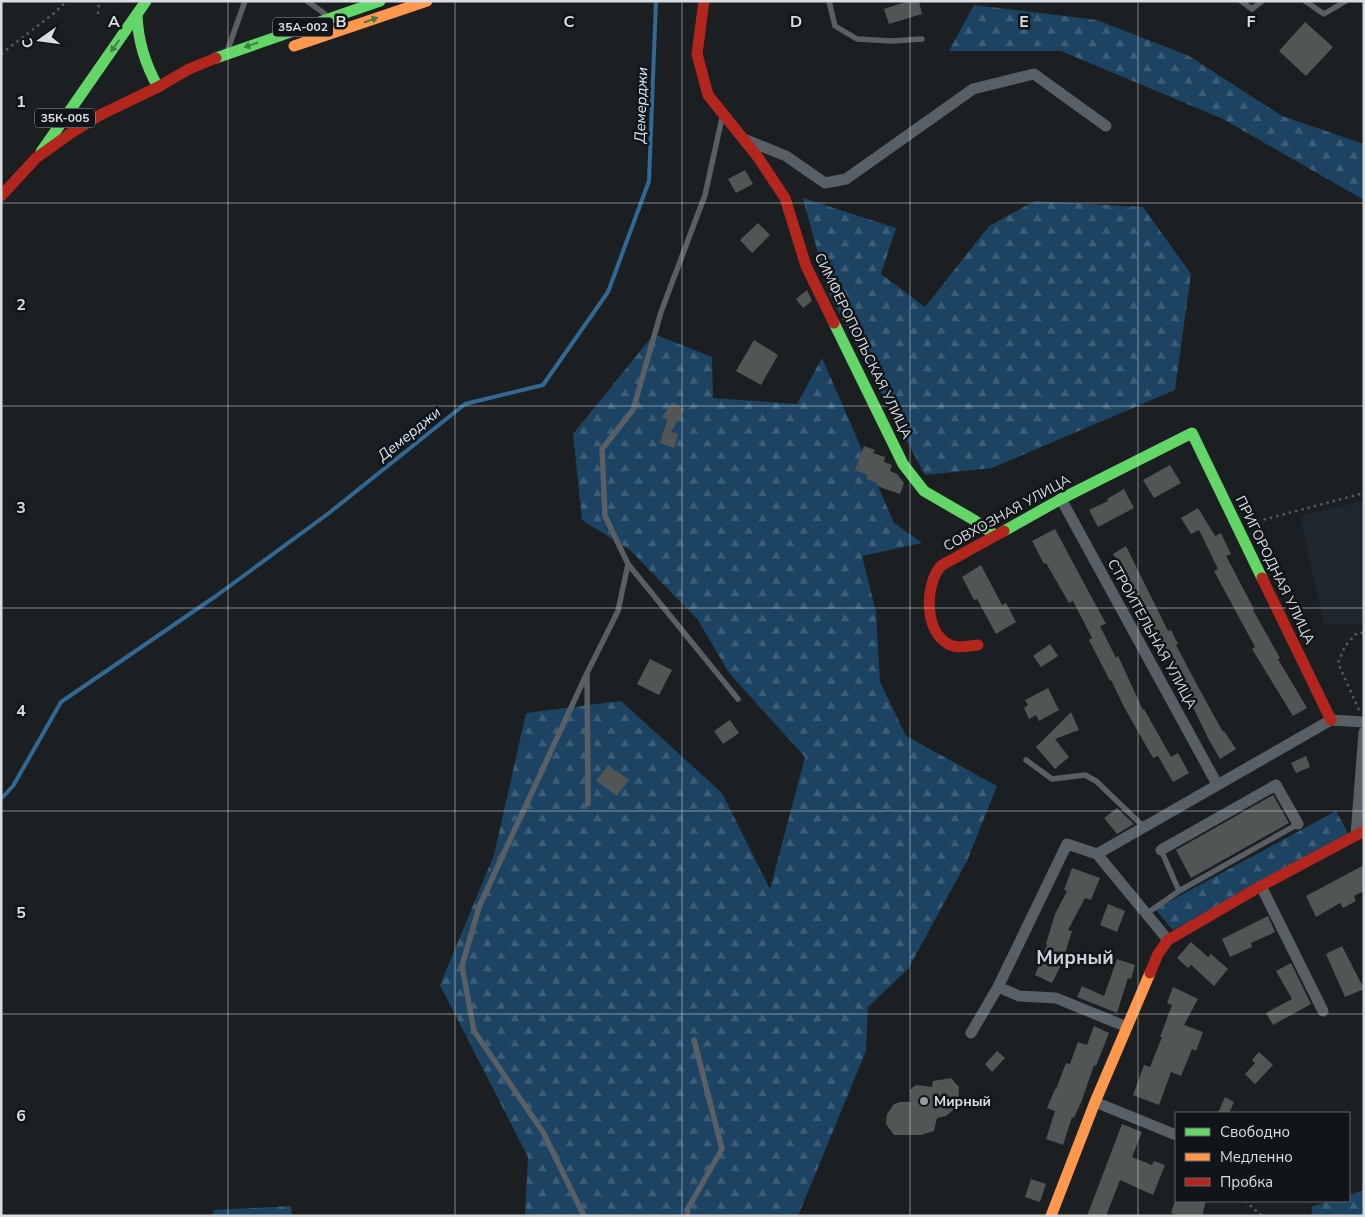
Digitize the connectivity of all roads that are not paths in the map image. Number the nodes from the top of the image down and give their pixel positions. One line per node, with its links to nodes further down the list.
1 (146, 1): 12 (main road, 35К-005)
2 (245, 1): 16 (lane)
3 (307, 1): 13 (lane)
4 (380, 1): 13 (main road, 35А-002)
5 (427, 1): 15 (main road, 35А-002, one-way to 5)
6 (704, 1): 19 (main road, СИМФЕРОПОЛЬСКАЯ УЛИЦА)
7 (829, 1): 14 (lane)
8 (1241, 1): 9 (lane)
9 (1262, 1)
10 (1305, 1): 11 (lane)
11 (1346, 1)
12 (137, 14): 18 (main road); 22 (main road, 35К-005, one-way to 22)
13 (331, 18): 16 (main road, 35А-002, one-way to 16)
14 (922, 39)
15 (287, 48)
16 (226, 54): 18 (main road, 35А-002)
17 (211, 73): 18 (main road)
18 (158, 87): 22 (main road, 35А-002)
19 (722, 113): 21 (main road, СИМФЕРОПОЛЬСКАЯ УЛИЦА); 27 (lane)
20 (1106, 126): 21 (street, СИМФЕРОПОЛЬСКАЯ УЛИЦА)
21 (743, 138): 26 (main road, СИМФЕРОПОЛЬСКАЯ УЛИЦА)
22 (36, 158): 23 (main road, 35А-002)
23 (1, 196)
24 (1192, 433): 25 (main road, СОВХОЗНАЯ УЛИЦА); 32 (main road, ПРИГОРОДНАЯ УЛИЦА)
25 (1061, 499): 26 (main road, СОВХОЗНАЯ УЛИЦА); 35 (street, СТРОИТЕЛЬНАЯ УЛИЦА)
26 (995, 535): 28 (main road, СОВХОЗНАЯ УЛИЦА)
27 (628, 564): 29 (lane); 30 (lane)
28 (978, 645)
29 (587, 673): 36 (lane); 53 (lane)
30 (738, 699)
31 (1362, 717): 32 (street)
32 (1331, 720): 35 (street)
33 (1364, 732): 39 (street)
34 (1026, 760): 38 (lane)
35 (1216, 785): 38 (street)
36 (588, 804)
37 (1298, 824): 40 (street); 43 (lane)
38 (1144, 826): 41 (street)
39 (1360, 833): 42 (main road)
40 (1161, 850): 43 (lane)
41 (1097, 854): 44 (street); 46 (street)
42 (1261, 886): 45 (main road); 47 (street)
43 (1179, 891): 44 (lane)
44 (1146, 914): 45 (street)
45 (1168, 940): 48 (main road)
46 (998, 987): 48 (street); 49 (street)
47 (1324, 1011)
48 (1127, 1027): 51 (main road)
49 (971, 1033)
50 (694, 1040): 54 (lane)
51 (1095, 1102): 52 (street); 55 (main road)
52 (1175, 1135)
53 (584, 1216)
54 (688, 1216)
55 (1051, 1216)

